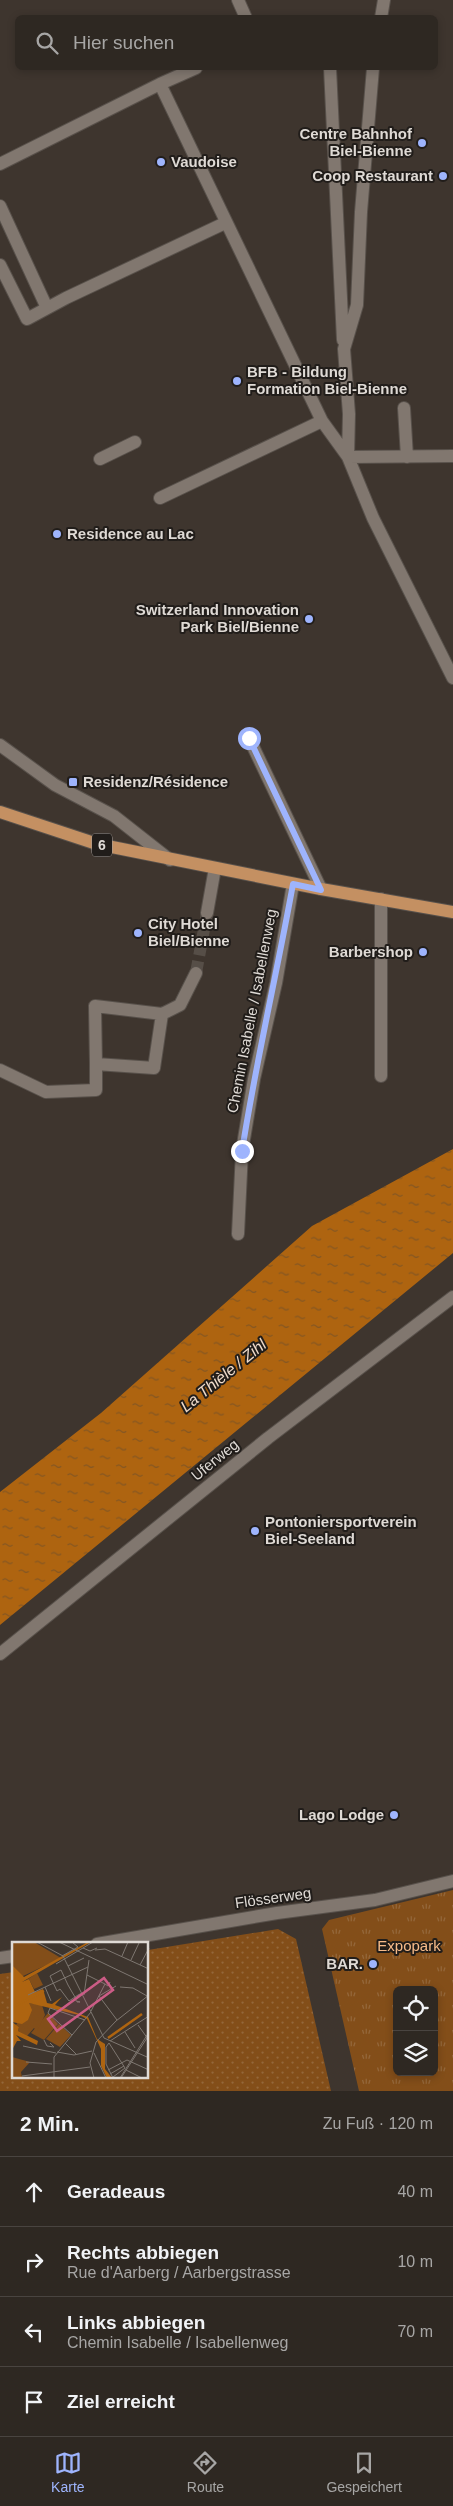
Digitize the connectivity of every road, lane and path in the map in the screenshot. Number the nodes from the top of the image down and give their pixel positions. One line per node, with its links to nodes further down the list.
1 (238, 0): 3 (street)
2 (384, 0): 4 (street)
3 (245, 15)
4 (382, 15)
5 (192, 70): 8 (street)
6 (330, 70): 14 (street)
7 (373, 70): 14 (street)
8 (160, 84): 9 (street); 11 (street)
9 (0, 164)
10 (0, 206): 13 (street)
11 (225, 223): 13 (street); 16 (street)
12 (0, 265): 13 (street)
13 (47, 308)
14 (344, 349): 19 (street)
15 (404, 408): 20 (street)
16 (322, 421): 19 (street); 22 (street)
17 (135, 442): 21 (street)
18 (453, 456): 20 (street)
19 (348, 457): 20 (street); 23 (street)
20 (407, 457)
21 (100, 459)
22 (160, 498)
23 (453, 678)
24 (249, 738): 30 (street)
25 (0, 745): 27 (street)
26 (0, 812): 27 (main road, 6)
27 (170, 860): 28 (main road, 6)
28 (215, 868): 29 (main road, 6); 33 (street)
29 (293, 884): 30 (main road); 39 (street, Chemin Isabelle / Isabellenweg)
30 (321, 890): 31 (main road)
31 (381, 899): 32 (main road); 38 (street)
32 (453, 912)
33 (207, 913)
34 (196, 973): 35 (street)
35 (162, 1014): 36 (street); 36 (street)
36 (96, 1064): 37 (street)
37 (0, 1070)
38 (381, 1076)
39 (238, 1234)
40 (453, 1296): 41 (street, Uferweg)
41 (0, 1654)
42 (453, 1881): 43 (street, Flösserweg)
43 (109, 1942)

